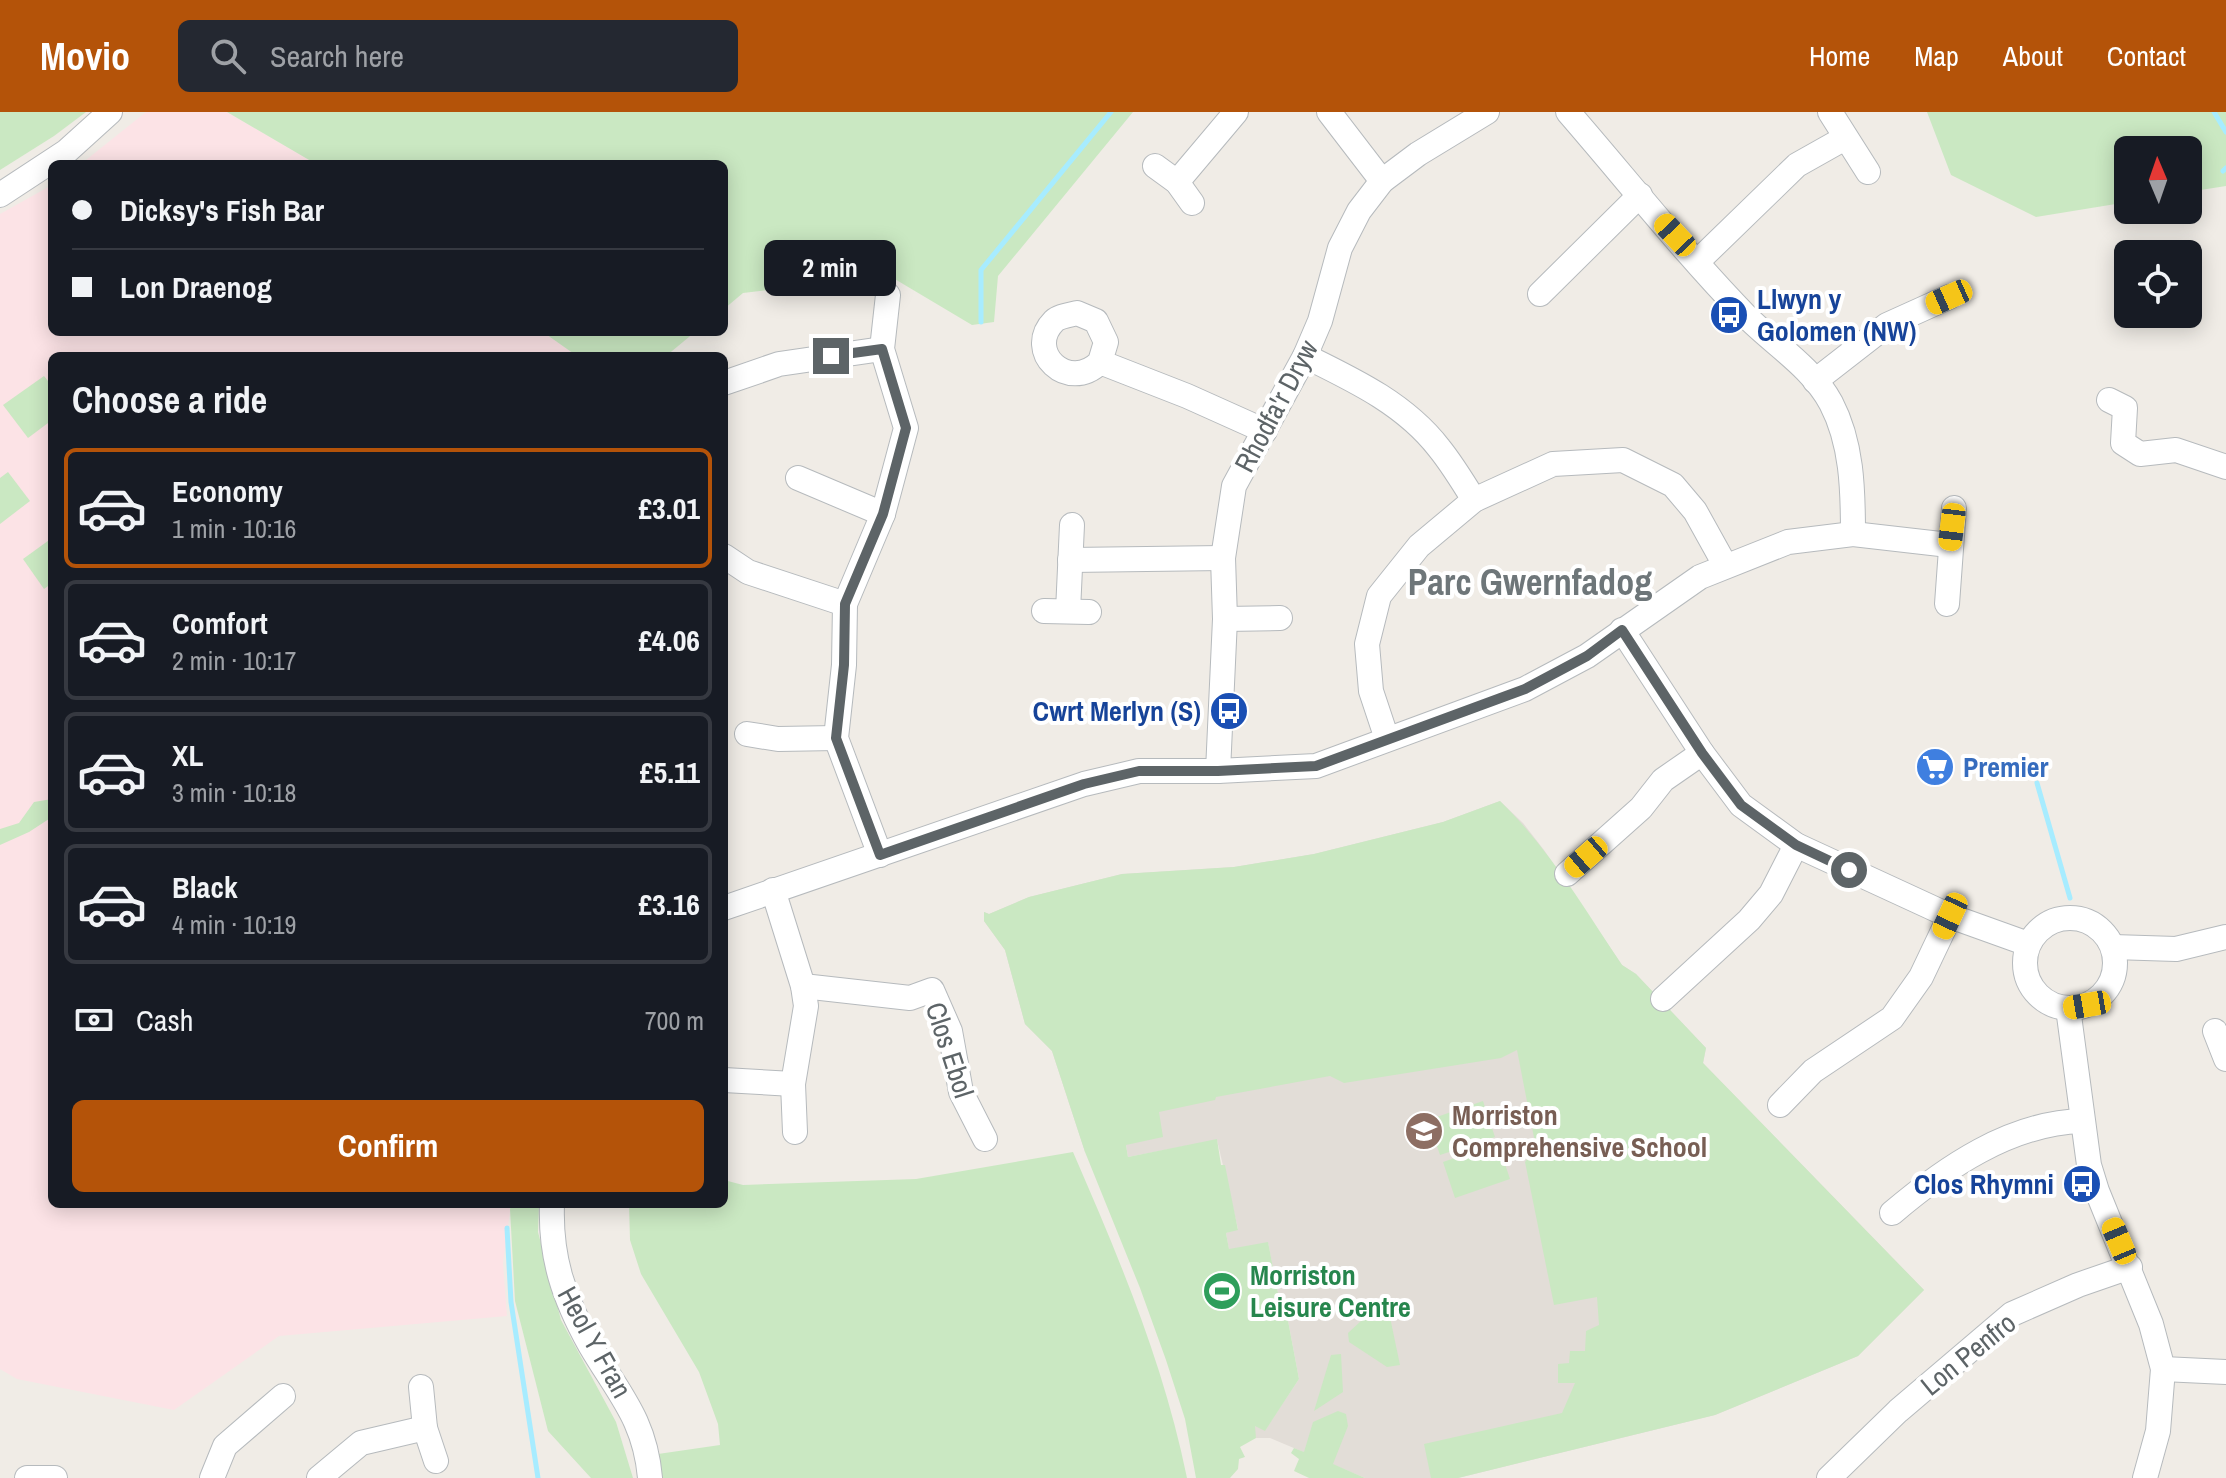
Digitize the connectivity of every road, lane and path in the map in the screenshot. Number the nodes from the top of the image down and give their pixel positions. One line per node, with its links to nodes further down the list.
1 (110, 112): 8 (street)
2 (1236, 112): 13 (street)
3 (1329, 112): 12 (street)
4 (1487, 112): 12 (street, Rhodfa'r Dryw)
5 (1568, 112): 15 (street)
6 (1830, 112): 7 (street)
7 (1845, 138): 11 (street); 17 (street)
8 (53, 160)
9 (48, 163): 14 (street)
10 (1155, 166): 13 (street)
11 (1868, 172)
12 (1382, 181): 22 (street, Rhodfa'r Dryw)
13 (1177, 182): 16 (street)
14 (0, 195)
15 (1640, 195): 17 (street); 18 (street)
16 (1192, 203)
17 (1697, 262): 24 (street)
18 (1540, 294)
19 (888, 295): 21 (street)
20 (1949, 297): 24 (street)
21 (882, 349): 25 (street); 32 (street)
22 (1305, 356): 27 (street, Rhodfa'r Dryw); 30 (street)
23 (1100, 362): 27 (street)
24 (1815, 381): 34 (street)
25 (728, 382)
26 (2109, 400): 28 (street)
27 (1265, 431): 36 (street, Rhodfa'r Dryw)
28 (2226, 467)
29 (798, 478): 32 (street)
30 (1474, 500): 39 (street); 48 (street)
31 (1954, 508): 35 (street)
32 (883, 514): 40 (street)
33 (1072, 525): 38 (street)
34 (1853, 534): 35 (street); 39 (street)
35 (1949, 545): 41 (street)
36 (1223, 558): 38 (street); 44 (street, Rhodfa'r Dryw)
37 (728, 559): 40 (street)
38 (1070, 560): 42 (street)
39 (1725, 565): 45 (street)
40 (845, 604): 47 (street)
41 (1947, 604)
42 (1067, 611)
43 (1280, 618): 44 (street)
44 (1225, 619): 50 (street, Rhodfa'r Dryw)
45 (1622, 630): 48 (street); 49 (street)
46 (747, 734): 47 (street)
47 (836, 738): 52 (street)
48 (1387, 739): 50 (street)
49 (1702, 753): 51 (street); 53 (street)
50 (1218, 771): 52 (street)
51 (1796, 845): 56 (street); 61 (street)
52 (880, 855): 54 (street)
53 (1567, 874)
54 (773, 890): 55 (street); 60 (street)
55 (728, 907)
56 (1950, 916): 58 (street); 67 (street)
57 (2226, 937): 59 (street)
58 (2028, 944): 59 (street); 62 (street)
59 (2113, 947): 62 (street)
60 (803, 986): 66 (street); 70 (street, Clos Ebol)
61 (1663, 999)
62 (2068, 1008): 68 (street)
63 (2215, 1031): 64 (street)
64 (2226, 1059)
65 (728, 1080): 66 (street)
66 (793, 1084): 69 (street)
67 (1780, 1105)
68 (2082, 1121): 72 (street); 73 (street)
69 (795, 1132)
70 (985, 1139)
71 (552, 1208): 84 (street, Heol Y Fran)
72 (1892, 1213)
73 (2130, 1267): 74 (street); 85 (street, Lon Penfro)
74 (2163, 1369): 75 (street); 86 (street)
75 (2226, 1372)
76 (421, 1387): 78 (street)
77 (283, 1396): 82 (street)
78 (425, 1428): 79 (street); 83 (street)
79 (436, 1461)
80 (27, 1478): 81 (street)
81 (55, 1478)
82 (212, 1478)
83 (319, 1478)
84 (650, 1478)
85 (1829, 1478)
86 (2145, 1478)

